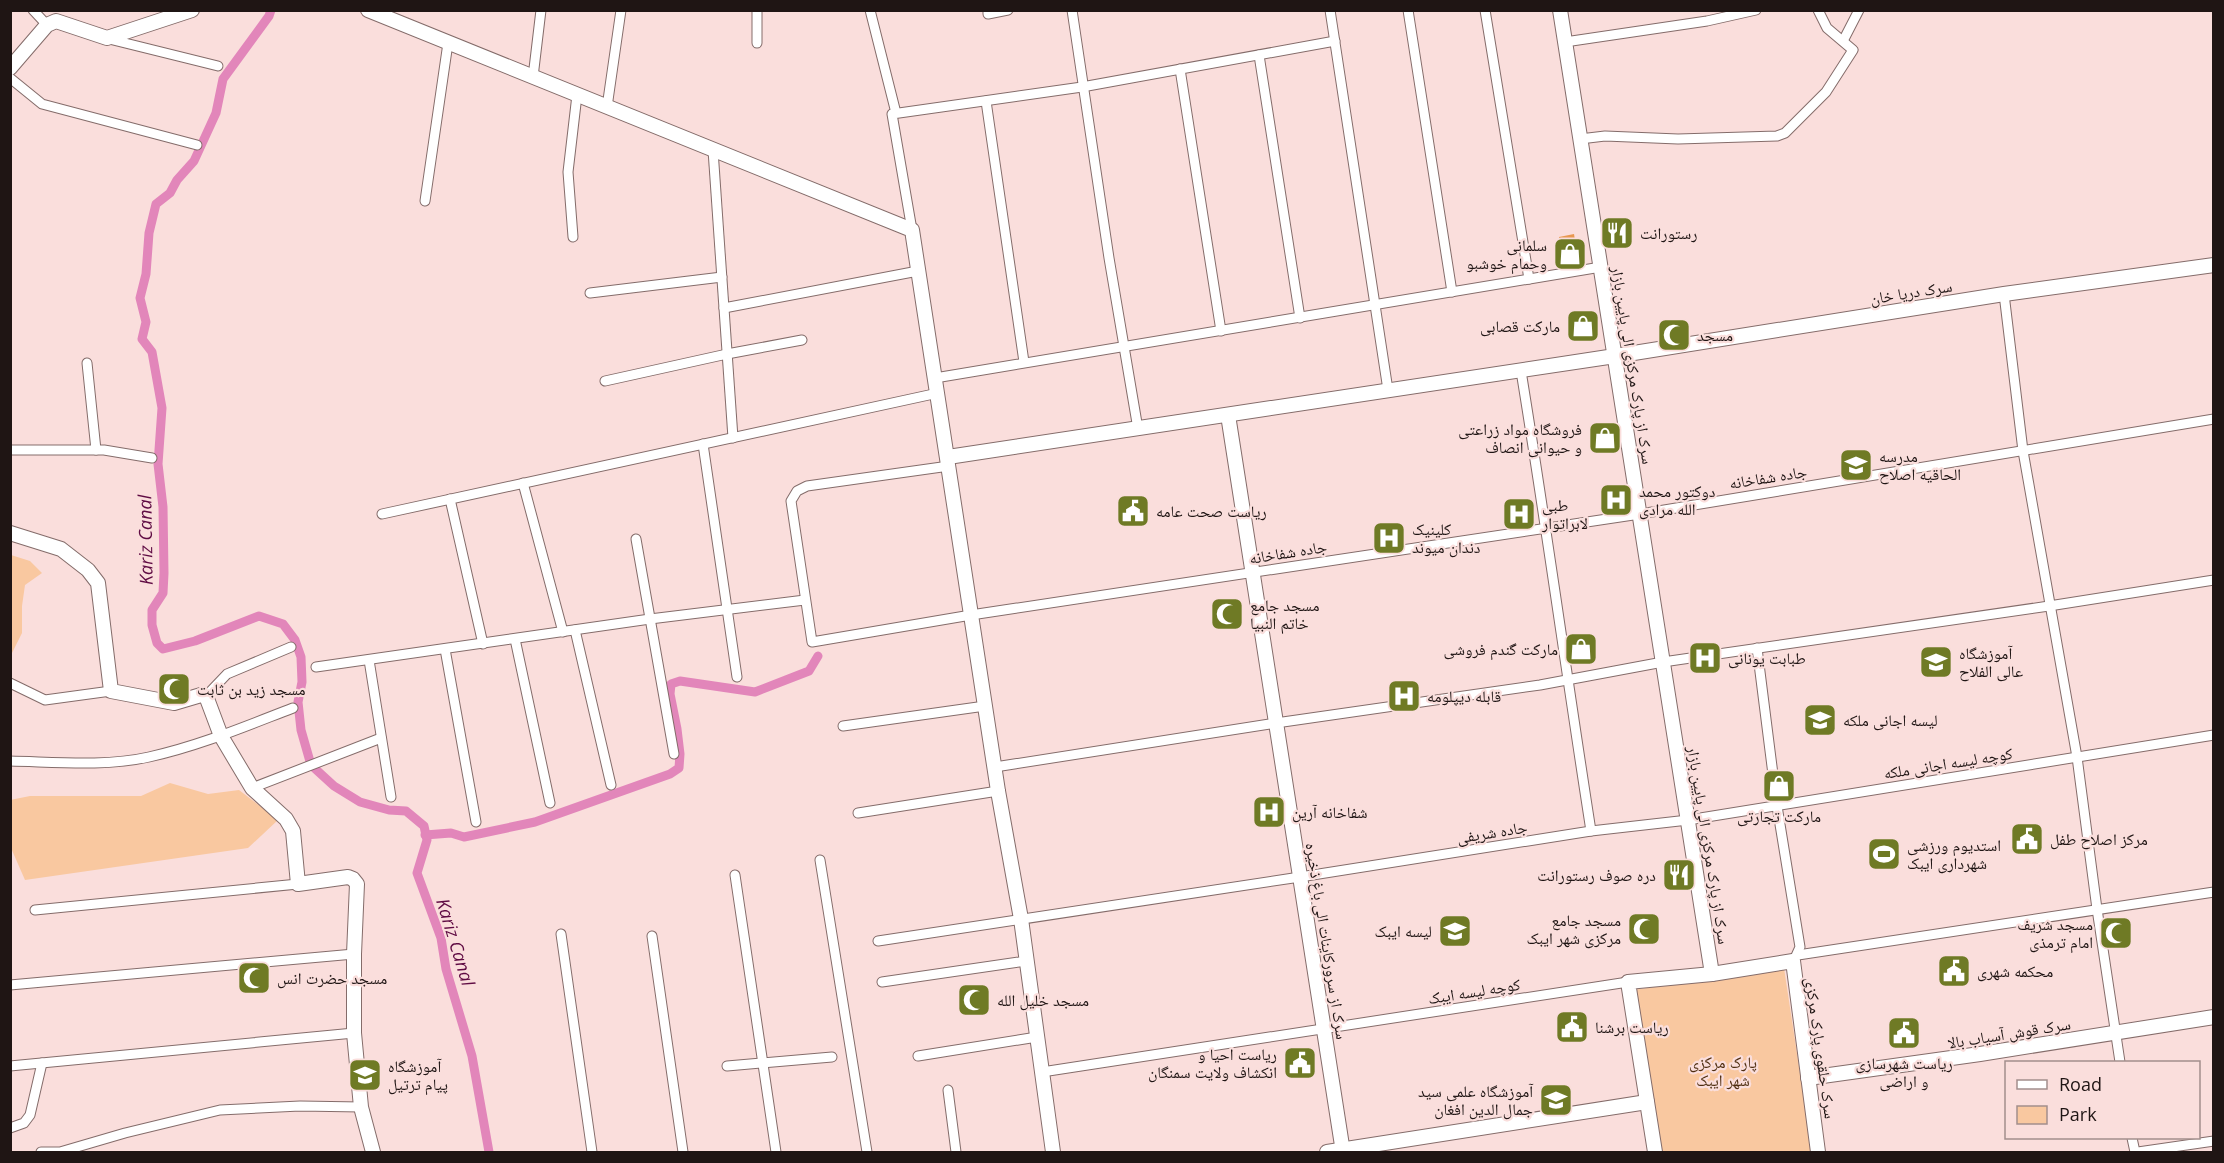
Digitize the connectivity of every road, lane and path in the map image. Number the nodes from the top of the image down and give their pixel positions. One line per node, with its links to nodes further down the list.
1 (33, 10): 18 (street)
2 (192, 10): 19 (street)
3 (368, 10): 23 (street)
4 (542, 10): 29 (street)
5 (621, 10): 34 (street)
6 (757, 10): 24 (street)
7 (870, 10): 35 (street)
8 (988, 10): 9 (street)
9 (1008, 10)
10 (1072, 10): 31 (street)
11 (1330, 10): 20 (street)
12 (1408, 10): 47 (street)
13 (1485, 10): 46 (street)
14 (1560, 10): 22 (street, سرک از پارک مرکزی الی پایین بازار)
15 (1756, 10): 22 (street)
16 (1818, 10): 21 (street)
17 (1858, 10): 21 (street)
18 (47, 25): 19 (street); 27 (street)
19 (107, 38): 26 (street)
20 (1335, 41): 25 (street); 50 (street)
21 (1843, 41): 36 (street)
22 (1565, 42): 36 (street, سرک از پارک مرکزی الی پایین بازار)
23 (448, 43): 29 (street); 39 (street)
24 (757, 43)
25 (1259, 55): 28 (street); 52 (street)
26 (218, 66)
27 (10, 68)
28 (1180, 69): 31 (street); 53 (street)
29 (534, 77): 32 (street)
30 (10, 78): 37 (street)
31 (1082, 87): 33 (street); 55 (street)
32 (577, 95): 34 (street); 41 (street)
33 (986, 100): 35 (street); 58 (street)
34 (607, 107): 38 (street)
35 (896, 113): 40 (street)
36 (1581, 139): 43 (street, سرک از پارک مرکزی الی پایین بازار)
37 (197, 145)
38 (713, 150): 40 (street); 45 (street)
39 (425, 201)
40 (912, 230): 44 (street)
41 (573, 237)
42 (2214, 265): 49 (street, سرک دریا خان)
43 (1601, 267): 46 (street); 57 (street, سرک از پارک مرکزی الی پایین بازار)
44 (918, 271): 51 (street); 61 (street)
45 (722, 277): 48 (street); 51 (street)
46 (1528, 279): 47 (street)
47 (1452, 292): 50 (street)
48 (590, 293)
49 (2004, 294): 57 (street, سرک دریا خان); 72 (street)
50 (1375, 305): 52 (street); 63 (street)
51 (724, 308): 56 (street)
52 (1300, 318): 53 (street)
53 (1221, 331): 55 (street)
54 (802, 340): 56 (street)
55 (1124, 345): 58 (street); 67 (street)
56 (727, 354): 62 (street); 68 (street)
57 (1615, 356): 60 (street, سرک دریا خان); 78 (street, سرک از پارک مرکزی الی پایین بازار)
58 (1024, 362): 61 (street)
59 (87, 363): 71 (street)
60 (1521, 371): 63 (street, سرک دریا خان); 79 (street)
61 (935, 378): 64 (street)
62 (605, 381)
63 (1388, 390): 65 (street, سرک دریا خان)
64 (938, 393): 68 (street); 74 (street)
65 (1228, 415): 67 (street, سرک دریا خان); 82 (street, سرک از سرورکاینات الی باغ ذخیره)
66 (2214, 419): 72 (street, جاده شفاخانه)
67 (1138, 429): 74 (street, سرک دریا خان)
68 (733, 438): 69 (street)
69 (703, 444): 75 (street); 86 (street)
70 (10, 450): 71 (street)
71 (96, 450): 73 (street)
72 (2023, 451): 78 (street, جاده شفاخانه); 85 (street)
73 (152, 458)
74 (948, 462): 84 (street); 87 (street)
75 (523, 483): 76 (street); 90 (street)
76 (450, 499): 77 (street); 92 (street)
77 (382, 514)
78 (1640, 514): 79 (street, جاده شفاخانه); 97 (street, سرک از پارک مرکزی الی پایین بازار)
79 (1547, 528): 82 (street, جاده شفاخانه); 100 (street)
80 (10, 534): 102 (street)
81 (636, 539): 88 (street)
82 (1253, 572): 87 (street, جاده شفاخانه); 106 (street, سرک از سرورکاینات الی باغ ذخیره)
83 (2214, 580): 85 (street)
84 (805, 600): 86 (street); 87 (street, جاده شفاخانه)
85 (2049, 606): 94 (street); 112 (street)
86 (728, 609): 88 (street); 99 (street)
87 (971, 615): 104 (street)
88 (650, 619): 89 (street); 111 (street)
89 (575, 630): 90 (street); 115 (street)
90 (563, 632): 91 (street)
91 (515, 639): 92 (street); 119 (street)
92 (483, 644): 95 (street)
93 (291, 647): 103 (street)
94 (1757, 648): 97 (street); 120 (street)
95 (445, 649): 96 (street); 123 (street)
96 (369, 660): 98 (street); 110 (street)
97 (1663, 662): 100 (street); 122 (street, سرک از پارک مرکزی الی پایین بازار)
98 (316, 667)
99 (737, 677)
100 (1567, 680): 106 (street); 124 (street)
101 (10, 683): 102 (street)
102 (111, 691): 103 (street)
103 (206, 696): 109 (street)
104 (986, 706): 107 (street); 114 (street)
105 (293, 708): 109 (street)
106 (1276, 723): 114 (street); 127 (street, سرک از سرورکاینات الی باغ ذخیره)
107 (843, 726)
108 (2214, 735): 112 (street, کوچه لیسه اجانی ملکه)
109 (221, 736): 113 (street); 116 (street)
110 (381, 738): 116 (street); 118 (street)
111 (674, 754)
112 (2077, 757): 120 (street, کوچه لیسه اجانی ملکه); 130 (street)
113 (10, 761)
114 (995, 766): 117 (street)
115 (611, 785)
116 (252, 788): 128 (street)
117 (998, 791): 121 (street); 132 (street)
118 (391, 797)
119 (550, 803)
120 (1777, 806): 122 (street, کوچه لیسه اجانی ملکه); 137 (street)
121 (858, 813)
122 (1688, 820): 124 (street, جاده شریفی); 139 (street, سرک از پارک مرکزی الی پایین بازار)
123 (476, 822)
124 (1591, 831): 127 (street, جاده شریفی)
125 (820, 860): 168 (street)
126 (735, 875): 151 (street)
127 (1300, 877): 132 (street, جاده شریفی); 144 (street, سرک از سرورکاینات الی باغ ذخیره)
128 (298, 884): 131 (street); 136 (street)
129 (2214, 892): 130 (street)
130 (2097, 909): 137 (street); 145 (street)
131 (35, 910)
132 (1021, 919): 135 (street, جاده شریفی); 138 (street)
133 (561, 933): 165 (street)
134 (652, 936): 166 (street)
135 (878, 940)
136 (354, 954): 142 (street); 146 (street)
137 (1795, 958): 139 (street, سرک حلقوی پارک مرکزی); 156 (street, سرک حلقوی پارک مرکزی)
138 (1026, 961): 140 (street); 147 (street)
139 (1712, 974): 141 (street, سرک حلقوی پارک مرکزی)
140 (882, 982)
141 (1628, 982): 144 (street, کوچه لیسه ایبک); 158 (street)
142 (10, 985)
143 (2214, 1017): 145 (street, سرک قوش آسیاب بالا)
144 (1324, 1030): 155 (street, کوچه لیسه ایبک); 162 (street, سرک از سرورکاینات الی باغ ذخیره)
145 (2115, 1033): 150 (street); 156 (street, سرک قوش آسیاب بالا)
146 (354, 1034): 152 (street); 159 (street)
147 (1037, 1037): 148 (street); 155 (street)
148 (918, 1056)
149 (832, 1057): 151 (street)
150 (2120, 1061)
151 (763, 1062): 154 (street); 167 (street)
152 (42, 1063): 153 (street); 160 (street)
153 (10, 1066)
154 (727, 1066)
155 (1042, 1072): 170 (street)
156 (1808, 1078): 173 (street, سرک حلقوی پارک مرکزی)
157 (948, 1090): 169 (street)
158 (1647, 1102): 162 (street); 172 (street)
159 (361, 1107): 163 (street); 164 (street)
160 (10, 1128)
161 (2214, 1141): 174 (street)
162 (1343, 1151): 171 (street)
163 (41, 1152)
164 (373, 1152)
165 (592, 1152)
166 (683, 1152)
167 (776, 1152)
168 (867, 1152)
169 (956, 1152)
170 (1053, 1152)
171 (1327, 1152)
172 (1655, 1152)
173 (1818, 1152)
174 (2136, 1152)

